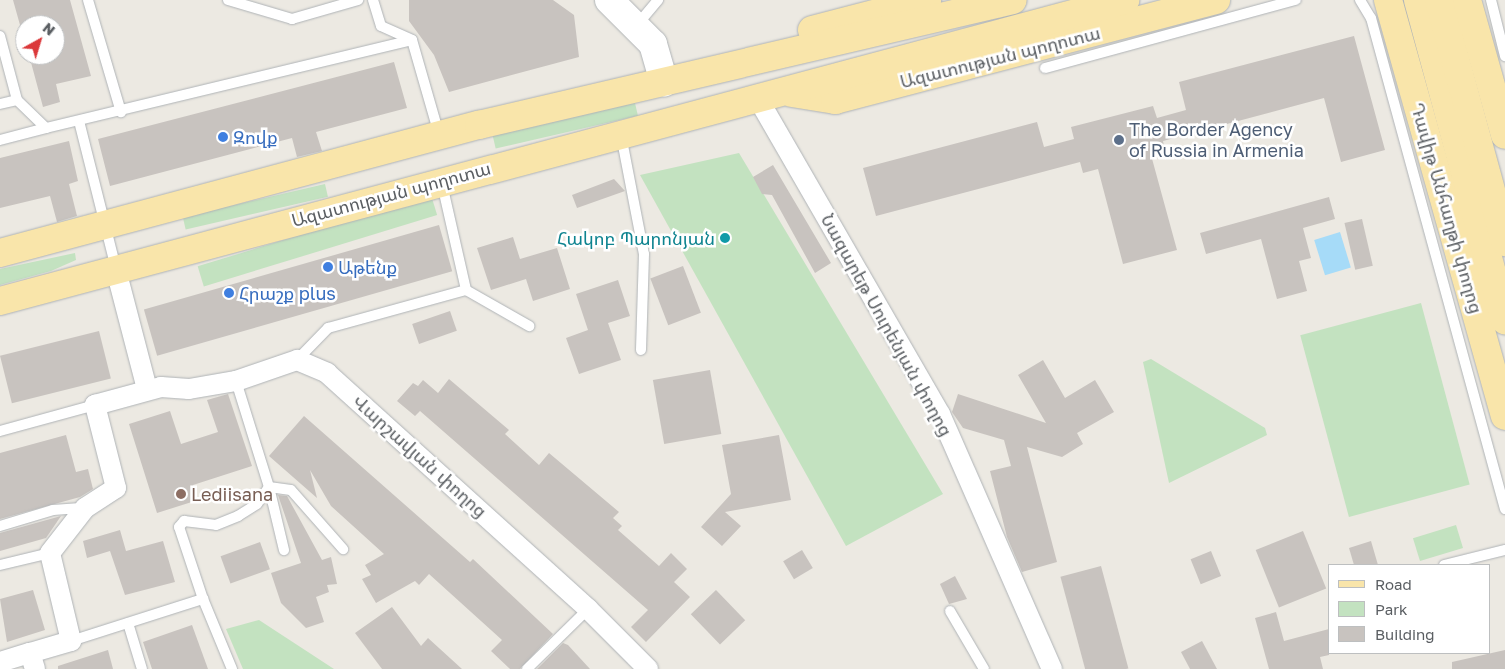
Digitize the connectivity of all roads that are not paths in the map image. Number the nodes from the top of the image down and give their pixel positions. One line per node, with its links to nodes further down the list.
1 (88, 0): 27 (lane)
2 (228, 0): 3 (lane)
3 (358, 0)
4 (373, 0): 19 (lane)
5 (609, 0): 17 (main road)
6 (658, 0): 17 (lane)
7 (927, 0): 21 (main road)
8 (1013, 0): 21 (main road)
9 (1125, 0): 24 (main road, Ազատության պողոտա)
10 (1216, 0): 24 (main road, Ազատության պողոտա)
11 (1296, 0): 22 (lane)
12 (1360, 0): 54 (lane)
13 (1388, 0): 50 (main road, Դավիթ Անհաղթի փողոց)
14 (1468, 0): 32 (main road)
15 (1491, 0): 20 (lane)
16 (1425, 1): 38 (main road, Դավիթ Անհաղթի փողոց); 43 (main road, Դավիթ Անհաղթի փողոց)
17 (636, 26): 23 (main road)
18 (0, 36): 25 (lane)
19 (412, 40): 27 (lane); 33 (lane)
20 (1505, 56)
21 (773, 59): 23 (main road)
22 (1045, 68)
23 (664, 82): 29 (main road)
24 (770, 94): 31 (main road, Ազատության պողոտա); 74 (street, Նազարեթ Սուրենյան փողոց)
25 (17, 100): 26 (lane); 30 (lane)
26 (0, 104)
27 (121, 112): 28 (lane)
28 (79, 121): 30 (lane); 37 (lane)
29 (479, 125): 33 (main road); 35 (main road)
30 (46, 128): 34 (lane)
31 (620, 132): 35 (main road, Ազատության պողոտա); 45 (lane)
32 (1505, 135)
33 (440, 136): 37 (main road)
34 (0, 140)
35 (490, 167): 36 (main road, Ազատության պողոտա)
36 (441, 180): 40 (main road, Ազատության պողոտա); 41 (lane)
37 (105, 224): 39 (main road); 40 (lane)
38 (1505, 242)
39 (0, 253)
40 (116, 270): 42 (main road, Ազատության պողոտա); 48 (street)
41 (466, 290): 44 (lane); 46 (lane)
42 (0, 301)
43 (1505, 320)
44 (529, 326)
45 (641, 350)
46 (297, 360): 47 (street); 63 (street, Վարշավյան փողոց)
47 (236, 381): 48 (street); 52 (lane)
48 (146, 389): 49 (street)
49 (95, 405): 51 (lane); 53 (street)
50 (1505, 416)
51 (0, 432)
52 (269, 487): 56 (lane); 57 (lane); 62 (lane)
53 (86, 508): 55 (lane); 59 (street)
54 (1505, 509)
55 (0, 526)
56 (342, 548)
57 (284, 550)
58 (1505, 550): 60 (lane)
59 (50, 553): 61 (lane); 66 (street)
60 (1448, 564)
61 (0, 565)
62 (203, 599): 65 (lane); 70 (lane)
63 (588, 608): 71 (lane); 72 (street, Վարշավյան փողոց)
64 (950, 611): 73 (lane)
65 (128, 623): 66 (lane); 69 (lane)
66 (71, 641): 67 (street)
67 (33, 661): 68 (street)
68 (0, 662)
69 (142, 669)
70 (232, 669)
71 (527, 669)
72 (648, 669)
73 (984, 669)
74 (1052, 669)

